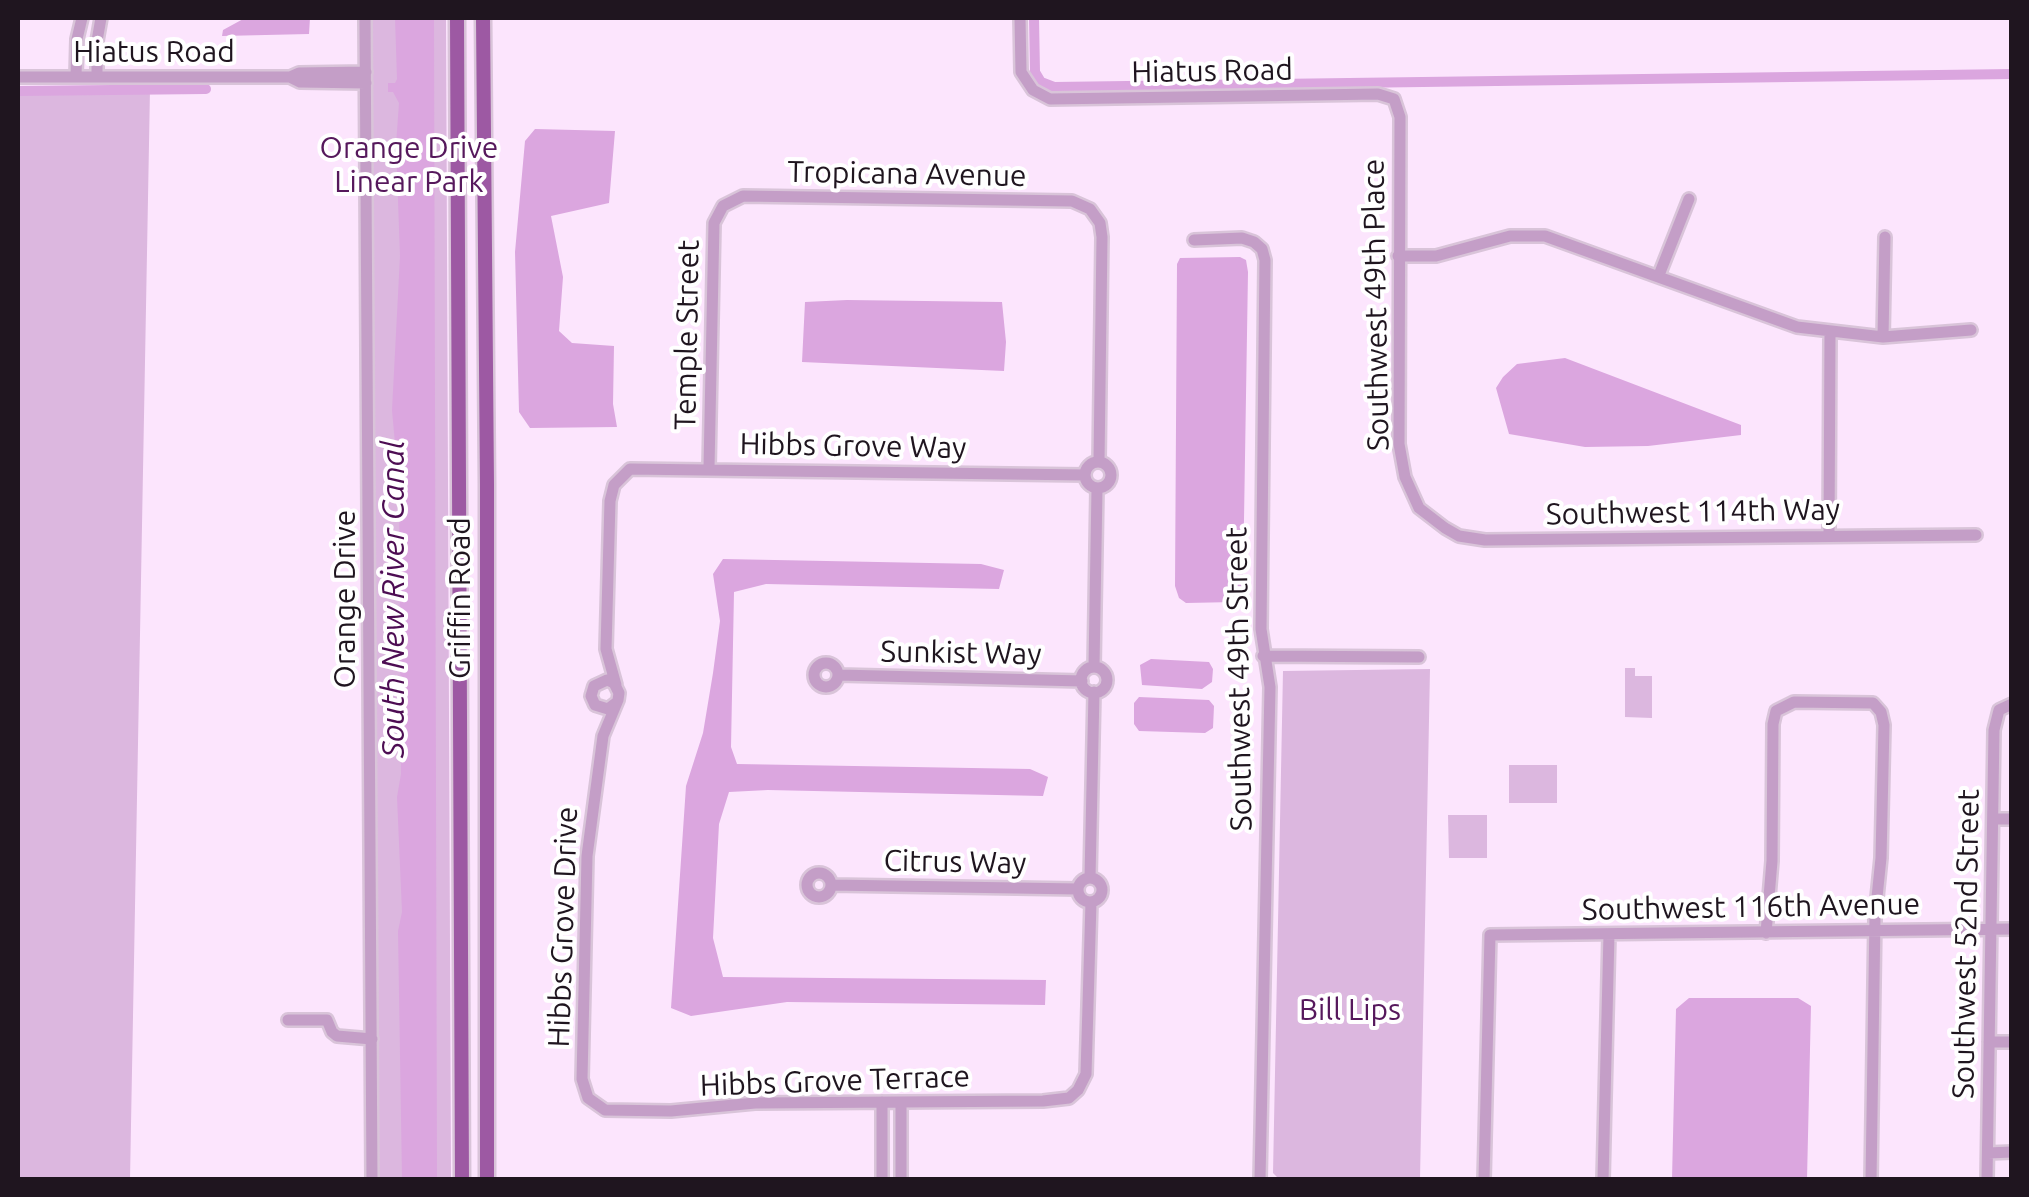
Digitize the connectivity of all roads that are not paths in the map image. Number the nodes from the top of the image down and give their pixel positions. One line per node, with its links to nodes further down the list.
1 (82, 18): 8 (street)
2 (101, 18): 9 (street)
3 (365, 18): 11 (street, Orange Drive)
4 (457, 18): 7 (main road, Griffin Road)
5 (483, 18): 12 (main road, Griffin Road)
6 (1020, 18): 14 (street, Hiatus Road)
7 (457, 67): 12 (main road); 13 (main road, Griffin Road)
8 (76, 76): 9 (street, Hiatus Road); 10 (street, Hiatus Road)
9 (97, 76): 11 (street, Hiatus Road)
10 (18, 77)
11 (366, 77): 57 (street, Orange Drive)
12 (483, 80): 15 (main road, Griffin Road)
13 (457, 98): 15 (main road); 66 (main road, Griffin Road)
14 (1394, 99): 20 (street, Southwest 49th Place)
15 (484, 119): 67 (main road, Griffin Road)
16 (1689, 199): 21 (street)
17 (723, 206): 25 (street, Tropicana Avenue); 26 (street, Temple Street)
18 (1885, 237): 24 (street)
19 (1194, 240): 33 (street, Southwest 49th Street)
20 (1398, 256): 21 (street); 29 (street, Southwest 49th Place)
21 (1659, 276): 23 (street)
22 (1971, 330): 24 (street)
23 (1830, 332): 24 (street); 30 (street)
24 (1883, 337)
25 (1098, 462): 27 (street); 28 (street)
26 (709, 468): 27 (street, Hibbs Grove Way); 32 (street, Hibbs Grove Way)
27 (1085, 475): 28 (street)
28 (1097, 488): 35 (street)
29 (1419, 508): 30 (street, Southwest 114th Way)
30 (1829, 536): 31 (street, Southwest 114th Way)
31 (1976, 536)
32 (606, 649): 38 (street); 39 (street)
33 (1263, 656): 34 (street); 70 (street, Southwest 49th Street)
34 (1418, 657)
35 (1094, 667): 37 (street); 40 (street)
36 (839, 676): 37 (street, Sunkist Way)
37 (1082, 681): 40 (street)
38 (594, 686): 39 (street); 41 (street)
39 (616, 686): 42 (street)
40 (1094, 692): 47 (street)
41 (593, 702): 42 (street); 44 (street, Hibbs Grove Drive)
42 (616, 703): 44 (street, Hibbs Grove Drive)
43 (2012, 704): 45 (street, Southwest 52nd Street)
44 (600, 752): 60 (street, Hibbs Grove Drive)
45 (1994, 820): 46 (street); 51 (street, Southwest 52nd Street)
46 (2012, 820)
47 (1090, 878): 49 (street); 50 (street)
48 (831, 885): 49 (street, Citrus Way)
49 (1078, 889): 50 (street)
50 (1090, 902): 62 (street, Hibbs Grove Terrace)
51 (1990, 928): 52 (street, Southwest 116th Avenue); 54 (street, Southwest 116th Avenue); 58 (street, Southwest 52nd Street)
52 (2012, 929)
53 (1766, 932): 54 (street, Southwest 116th Avenue); 54 (street); 55 (street, Southwest 116th Avenue)
54 (1875, 932): 73 (street)
55 (1609, 934): 71 (street, Southwest 116th Avenue); 72 (street)
56 (288, 1020): 57 (street)
57 (372, 1039): 65 (street, Orange Drive)
58 (1989, 1042): 59 (street); 64 (street, Southwest 52nd Street)
59 (2012, 1042)
60 (592, 1102): 61 (street, Hibbs Grove Terrace)
61 (882, 1102): 62 (street, Hibbs Grove Terrace); 68 (street)
62 (900, 1102): 69 (street)
63 (2012, 1152): 64 (street)
64 (1988, 1153): 74 (street, Southwest 52nd Street)
65 (372, 1180)
66 (462, 1180)
67 (487, 1180)
68 (882, 1180)
69 (901, 1180)
70 (1260, 1180)
71 (1484, 1180)
72 (1603, 1180)
73 (1871, 1180)
74 (1987, 1180)

